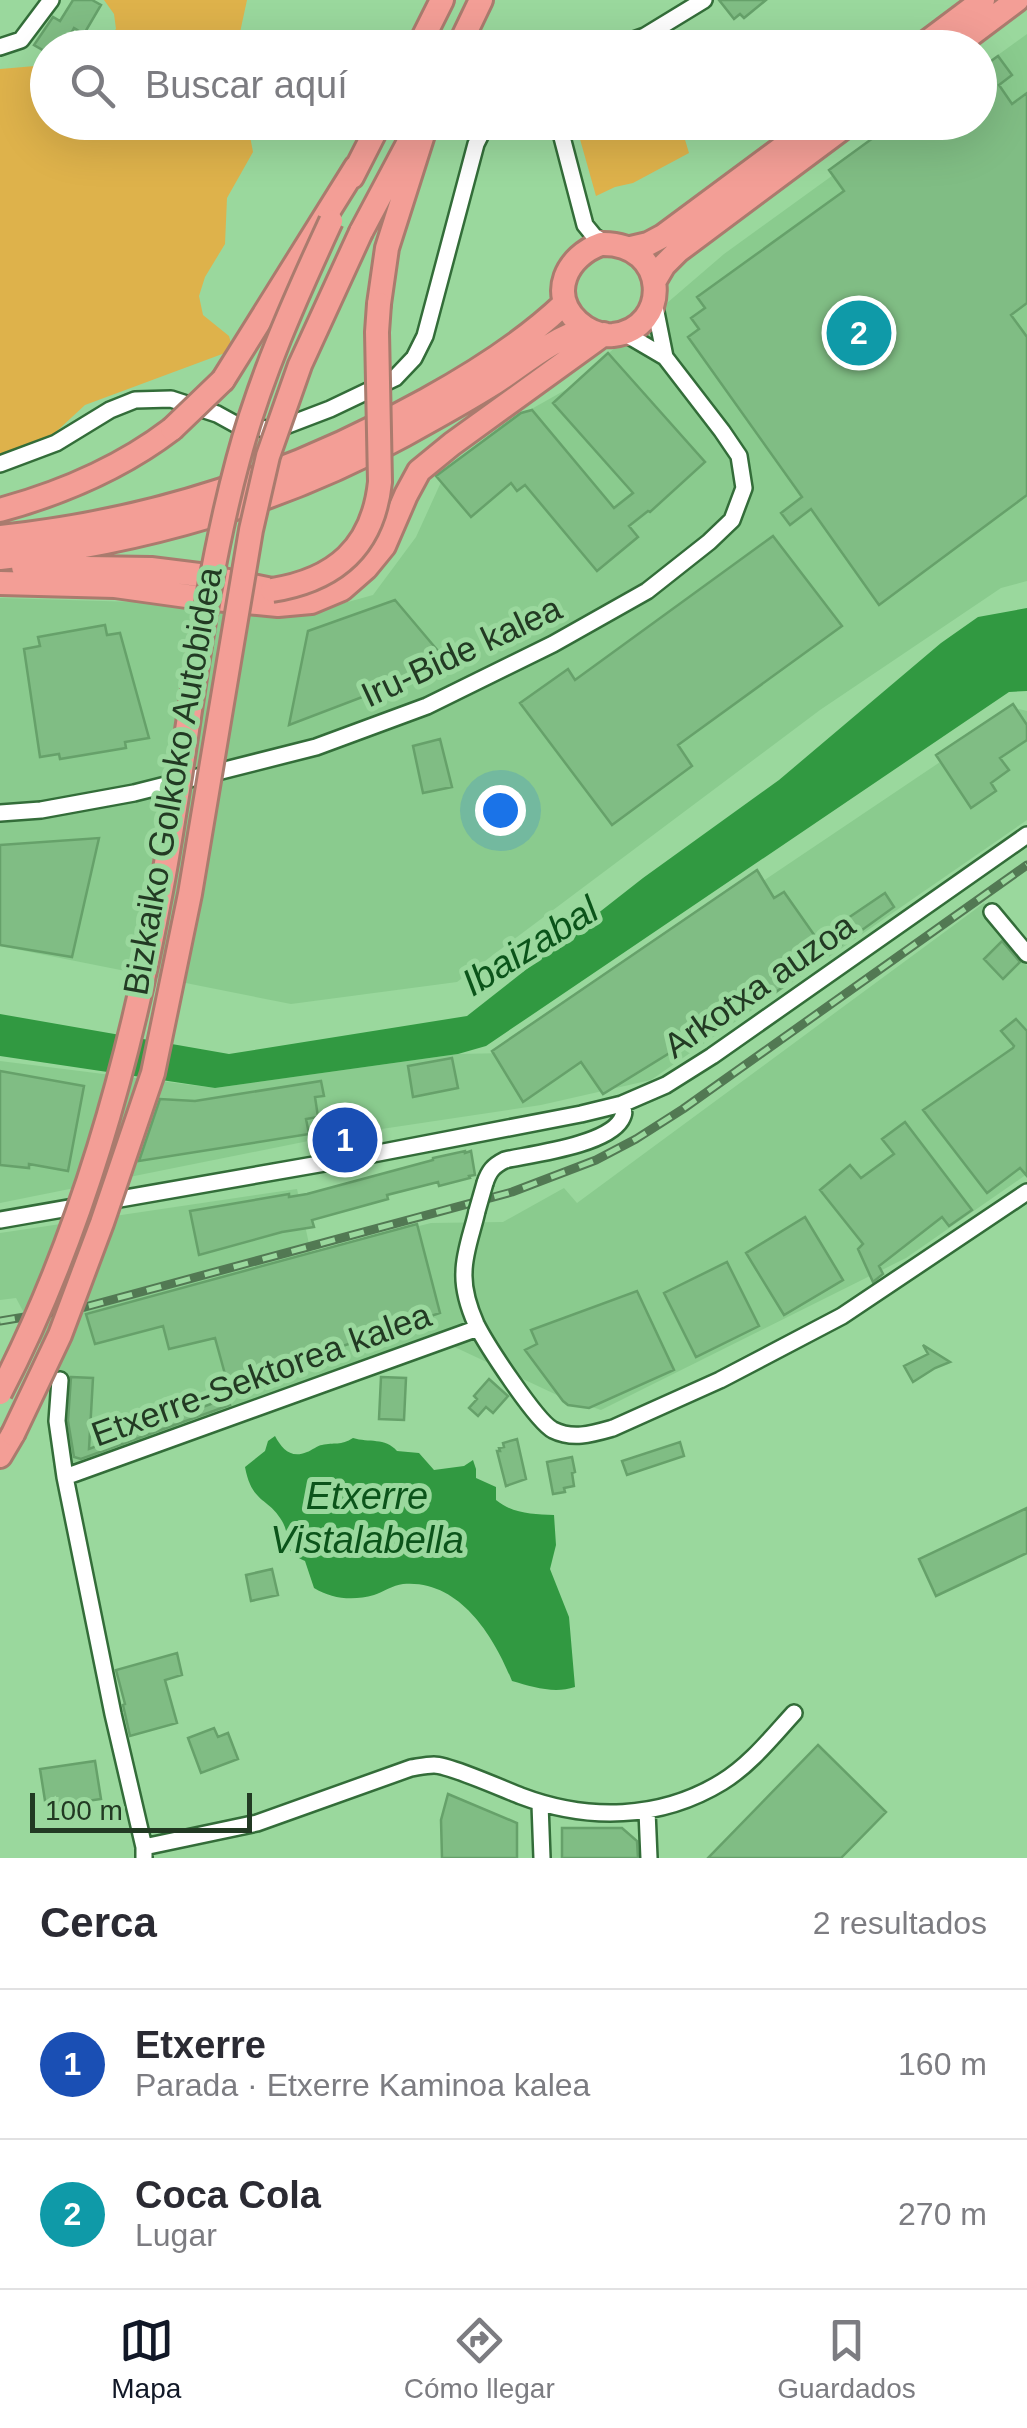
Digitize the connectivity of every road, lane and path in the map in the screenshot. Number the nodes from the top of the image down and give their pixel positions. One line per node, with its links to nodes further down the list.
1 (442, 0): 7 (highway)
2 (482, 0): 8 (highway)
3 (704, 0): 9 (street)
4 (983, 0): 10 (highway)
5 (1017, 0): 11 (highway)
6 (46, 2): 12 (street)
7 (427, 30)
8 (467, 30)
9 (655, 30)
10 (943, 30)
11 (977, 30)
12 (0, 47)
13 (370, 140): 20 (highway)
14 (413, 140): 45 (highway, Bizkaiko Golkoko Autobidea, bridge)
15 (418, 140): 33 (highway, bridge)
16 (478, 140): 29 (street)
17 (563, 140): 21 (street)
18 (793, 140): 23 (highway)
19 (827, 140): 25 (highway)
20 (356, 167): 30 (highway, bridge); 44 (highway, Bizkaiko Golkoko Autobidea, bridge)
21 (585, 225): 22 (street); 24 (street)
22 (606, 244): 23 (highway); 24 (highway)
23 (631, 248): 25 (highway)
24 (575, 259): 26 (highway)
25 (654, 291): 27 (highway); 28 (street)
26 (564, 304): 27 (highway); 31 (highway)
27 (605, 332): 28 (street); 32 (highway); 34 (highway)
28 (664, 357): 35 (street, Iru-Bide kalea)
29 (0, 464)
30 (0, 510)
31 (0, 538)
32 (0, 558)
33 (0, 567)
34 (0, 583)
35 (0, 813)
36 (1027, 835): 39 (street, Arkotxa auzoa)
37 (992, 912): 38 (street)
38 (1027, 954)
39 (622, 1104): 41 (street, Arkotxa auzoa); 42 (street, Etxerre-Sektorea kalea, bridge)
40 (1027, 1192): 42 (street, Etxerre-Sektorea kalea)
41 (0, 1220)
42 (478, 1328): 46 (street, Etxerre-Sektorea kalea)
43 (60, 1380): 46 (street, Etxerre-Sektorea kalea)
44 (0, 1393)
45 (0, 1456)
46 (65, 1477): 50 (street, Etxerre-Sektorea kalea)
47 (794, 1713): 49 (street, Etxerre-Sektorea kalea)
48 (540, 1804): 49 (street, Etxerre-Sektorea kalea); 50 (street, Etxerre-Sektorea kalea); 51 (street)
49 (647, 1811): 52 (street)
50 (144, 1852)
51 (542, 1858)
52 (649, 1858)

